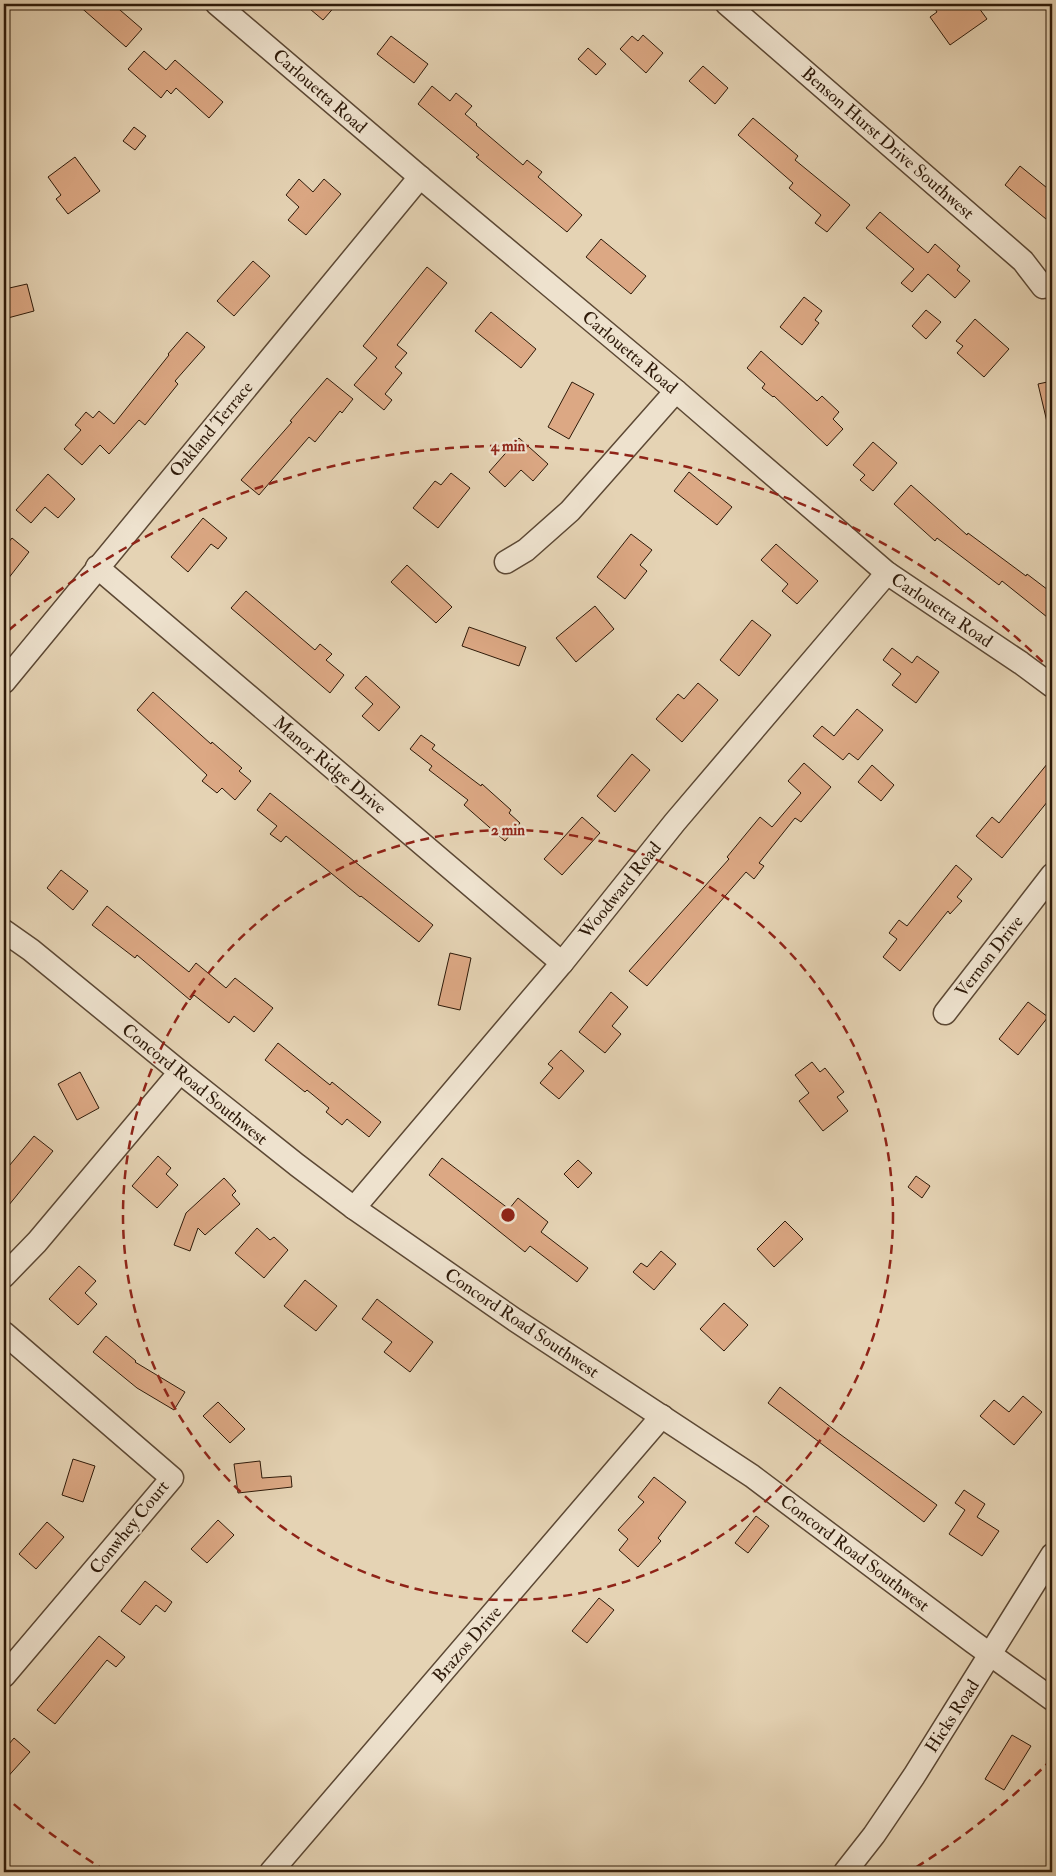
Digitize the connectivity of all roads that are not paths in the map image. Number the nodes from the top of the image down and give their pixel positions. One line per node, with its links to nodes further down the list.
1 (217, 4): 3 (street, Carlouetta Road)
2 (727, 4): 4 (street, Benson Hurst Drive Southwest)
3 (420, 177): 5 (street, Carlouetta Road); 7 (street, Oakland Terrace)
4 (1043, 287)
5 (676, 391): 6 (street); 8 (street, Carlouetta Road)
6 (506, 562)
7 (98, 567): 9 (street, Oakland Terrace); 13 (street, Manor Ridge Drive)
8 (887, 573): 10 (street, Carlouetta Road); 13 (street, Woodward Road)
9 (4, 682)
10 (1052, 686)
11 (1052, 875): 14 (street, Vernon Drive)
12 (4, 931): 15 (street, Concord Road Southwest)
13 (562, 963): 16 (street, Woodward Road)
14 (945, 1013)
15 (180, 1072): 16 (street, Concord Road Southwest); 17 (street)
16 (354, 1208): 19 (street, Concord Road Southwest)
17 (4, 1276)
18 (4, 1333): 22 (street, Conwhey Court)
19 (662, 1416): 21 (street, Concord Road Southwest); 24 (street, Brazos Drive)
20 (1052, 1555): 21 (street, Hicks Road)
21 (991, 1655): 23 (street, Concord Road Southwest); 25 (street, Hicks Road)
22 (4, 1676)
23 (1052, 1699)
24 (271, 1872)
25 (845, 1872)

